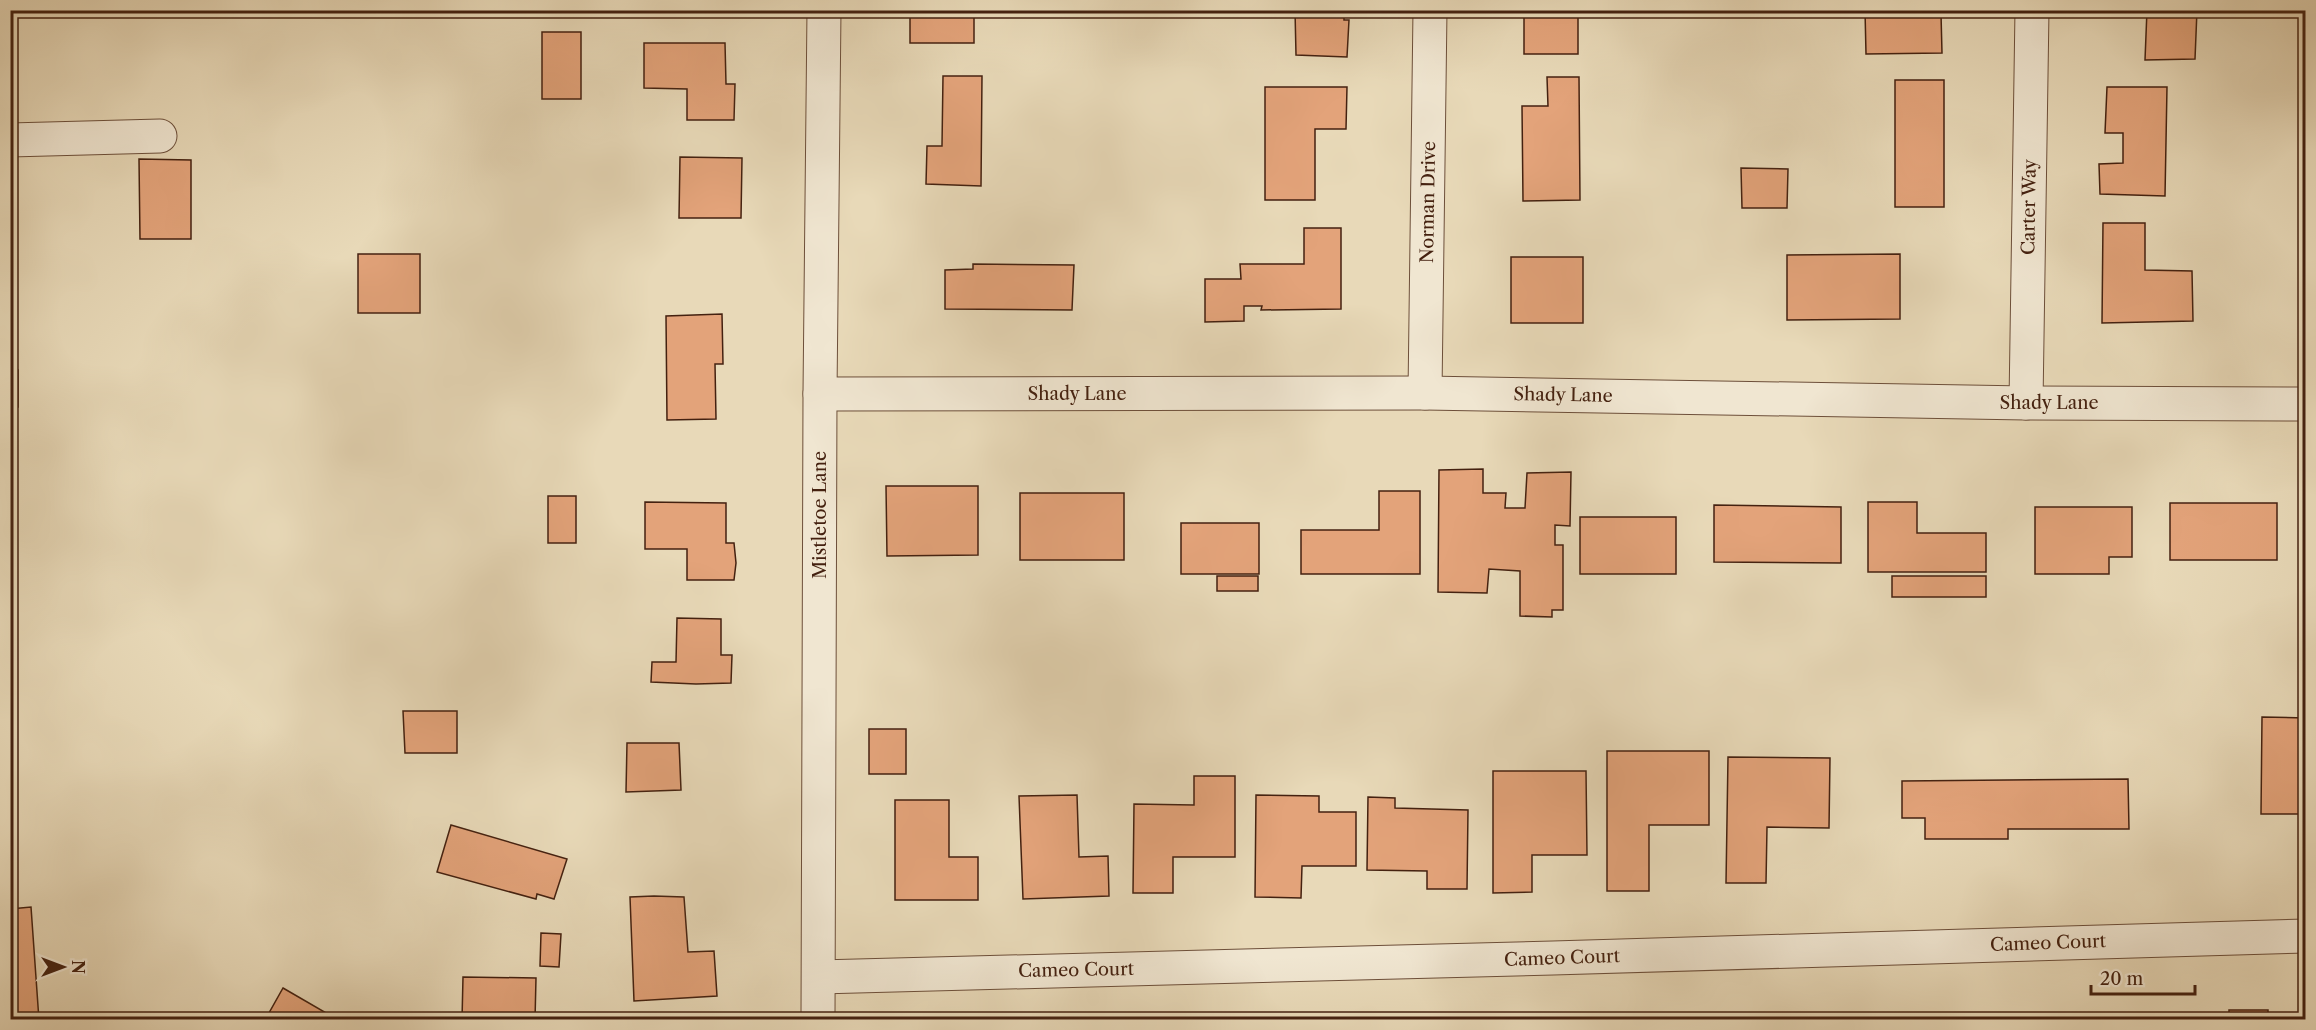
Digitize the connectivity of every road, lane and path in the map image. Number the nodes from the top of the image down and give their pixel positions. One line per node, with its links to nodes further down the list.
1 (824, 10): 7 (street, Mistletoe Lane)
2 (1430, 10): 6 (street, Norman Drive)
3 (2031, 10): 8 (street, Carter Way)
4 (160, 136): 5 (street)
5 (10, 140)
6 (1425, 393): 7 (street, Shady Lane); 8 (street, Shady Lane)
7 (820, 394): 11 (street, Mistletoe Lane)
8 (2026, 403): 9 (street, Shady Lane)
9 (2306, 404)
10 (2306, 936): 11 (street, Cameo Court)
11 (819, 976): 12 (street, Mistletoe Lane)
12 (818, 1020)

